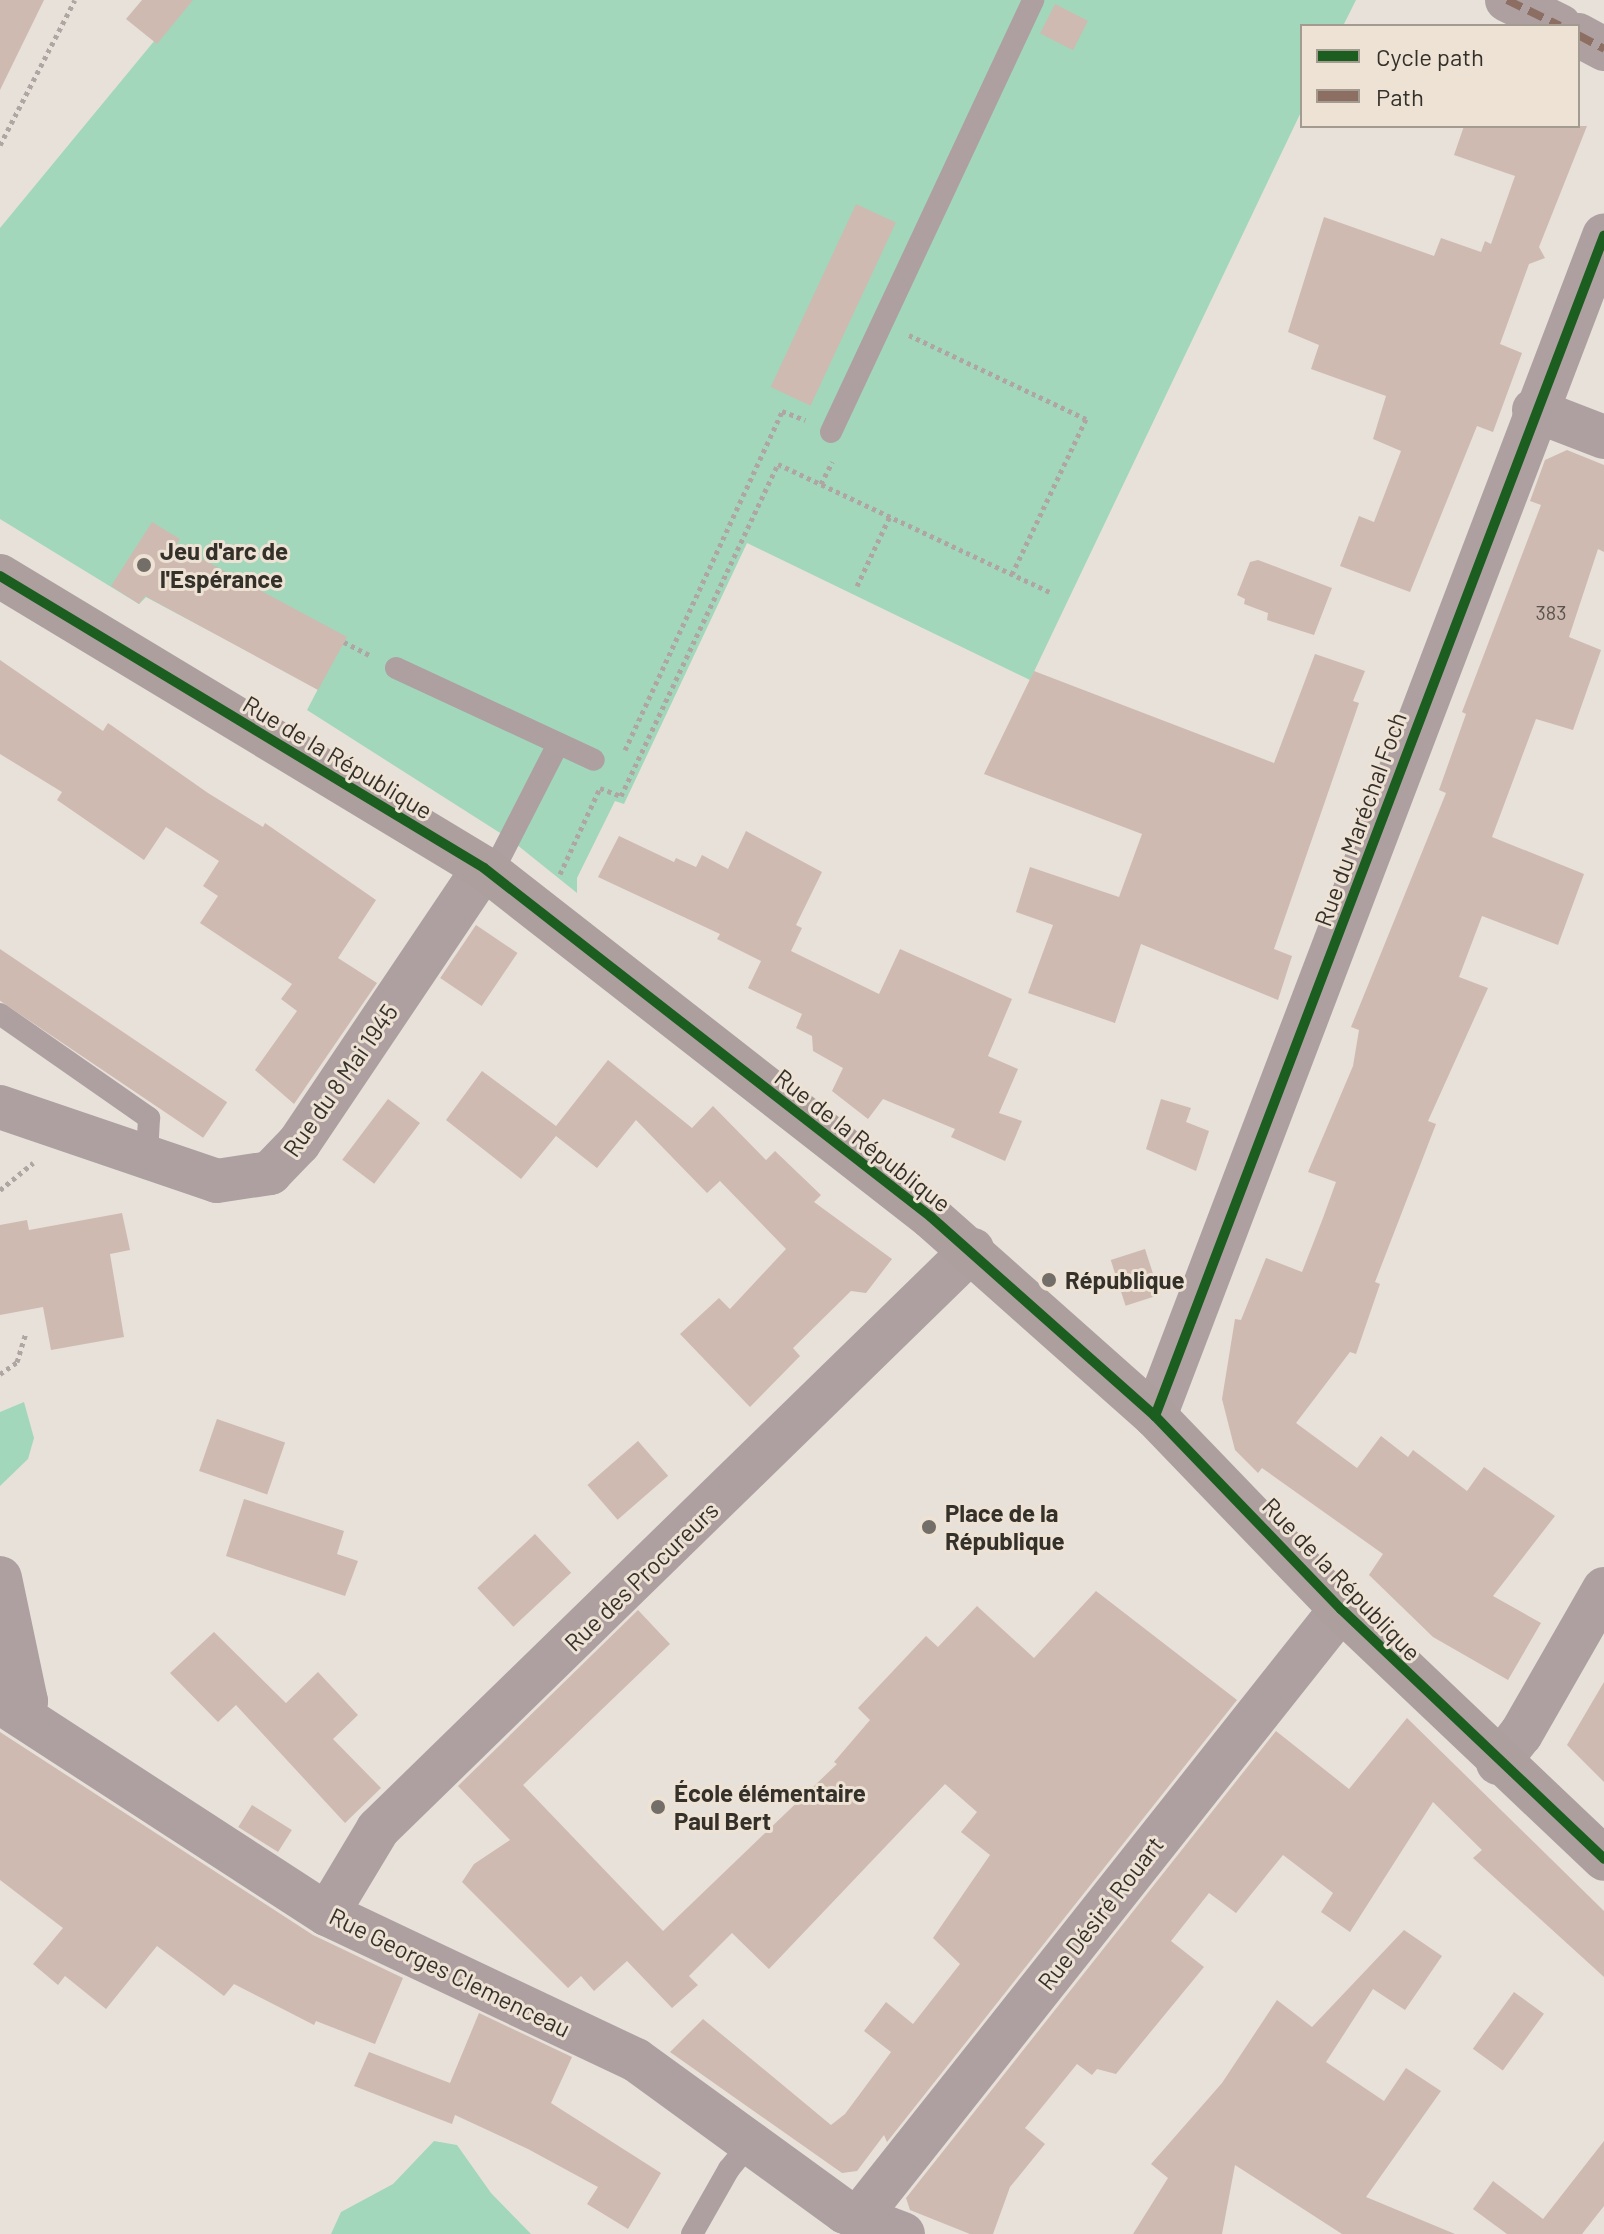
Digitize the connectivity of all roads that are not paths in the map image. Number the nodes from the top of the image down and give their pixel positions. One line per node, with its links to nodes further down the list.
1 (1033, 0): 8 (lane)
2 (1507, 0): 3 (street)
3 (1556, 24)
4 (1580, 36): 5 (street)
5 (1604, 49)
6 (1604, 236): 7 (street, Rue du Maréchal Foch)
7 (1534, 410): 9 (street); 19 (street, Rue du Maréchal Foch)
8 (831, 432)
9 (1604, 437)
10 (0, 576): 14 (street, Rue de la République)
11 (396, 668): 12 (lane)
12 (558, 744): 13 (lane); 14 (lane)
13 (594, 760)
14 (488, 872): 17 (street, Rue du 8 Mai 1945); 18 (street, Rue de la République)
15 (0, 1014): 17 (lane)
16 (0, 1107): 17 (street, Rue du 8 Mai 1945)
17 (147, 1154)
18 (972, 1250): 19 (street, Rue de la République); 26 (street, Rue des Procureurs)
19 (1155, 1416): 22 (street, Rue de la République)
20 (0, 1578): 23 (street)
21 (1604, 1589): 24 (street)
22 (1341, 1609): 24 (street, Rue de la République); 28 (street, Rue Désiré Rouart)
23 (11, 1708): 26 (street, Rue Georges Clemenceau)
24 (1498, 1763): 25 (street, Rue de la République)
25 (1604, 1859)
26 (327, 1914): 27 (street, Rue Georges Clemenceau)
27 (751, 2142): 28 (street, Rue Georges Clemenceau); 29 (lane)
28 (856, 2214): 30 (street, Rue Georges Clemenceau)
29 (692, 2234)
30 (903, 2234)

